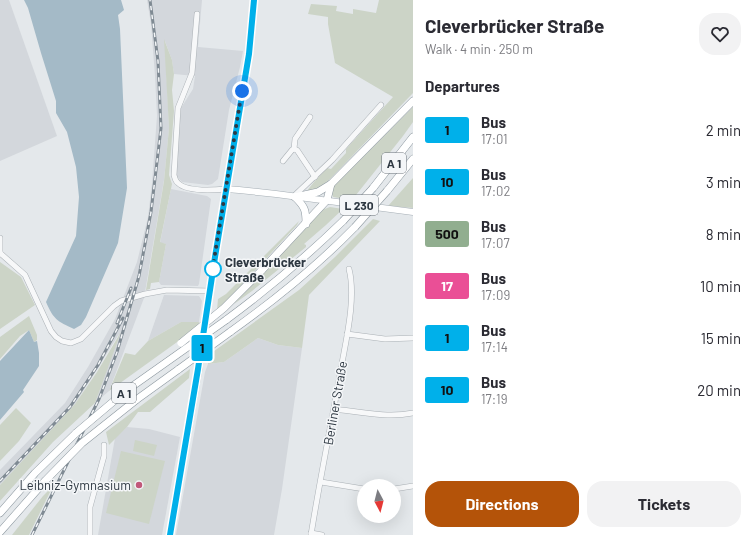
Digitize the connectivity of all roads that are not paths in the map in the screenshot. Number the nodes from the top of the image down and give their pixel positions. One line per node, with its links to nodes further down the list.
1 (254, 0): 14 (main road)
2 (197, 14): 14 (street)
3 (413, 101): 13 (highway)
4 (381, 105): 11 (street)
5 (310, 117): 7 (street)
6 (413, 138): 25 (highway, A 1, bridge)
7 (294, 149): 9 (street); 11 (street)
8 (413, 159): 12 (highway, A 1)
9 (283, 161)
10 (413, 166): 12 (highway)
11 (315, 177): 15 (street)
12 (398, 179): 34 (highway, A 1, bridge)
13 (331, 184): 15 (highway); 16 (highway)
14 (226, 190): 15 (main road, L 230); 22 (main road)
15 (294, 196): 16 (main road, L 230); 18 (highway)
16 (327, 200): 17 (main road, L 230); 18 (highway)
17 (413, 212)
18 (306, 224): 25 (highway, bridge)
19 (0, 238): 20 (street)
20 (0, 254): 22 (street)
21 (349, 269): 23 (street, Berliner Straße)
22 (210, 292): 37 (main road)
23 (347, 334): 24 (street); 26 (street, Berliner Straße)
24 (413, 338)
25 (174, 356): 33 (highway, A 1, bridge)
26 (334, 409): 27 (street); 29 (street, Berliner Straße)
27 (413, 413)
28 (104, 445): 36 (street)
29 (320, 482): 31 (street); 35 (street, Berliner Straße)
30 (413, 486): 32 (street)
31 (357, 488)
32 (401, 488)
33 (0, 513)
34 (0, 532)
35 (311, 534): 38 (street)
36 (90, 535)
37 (170, 535)
38 (322, 535)

